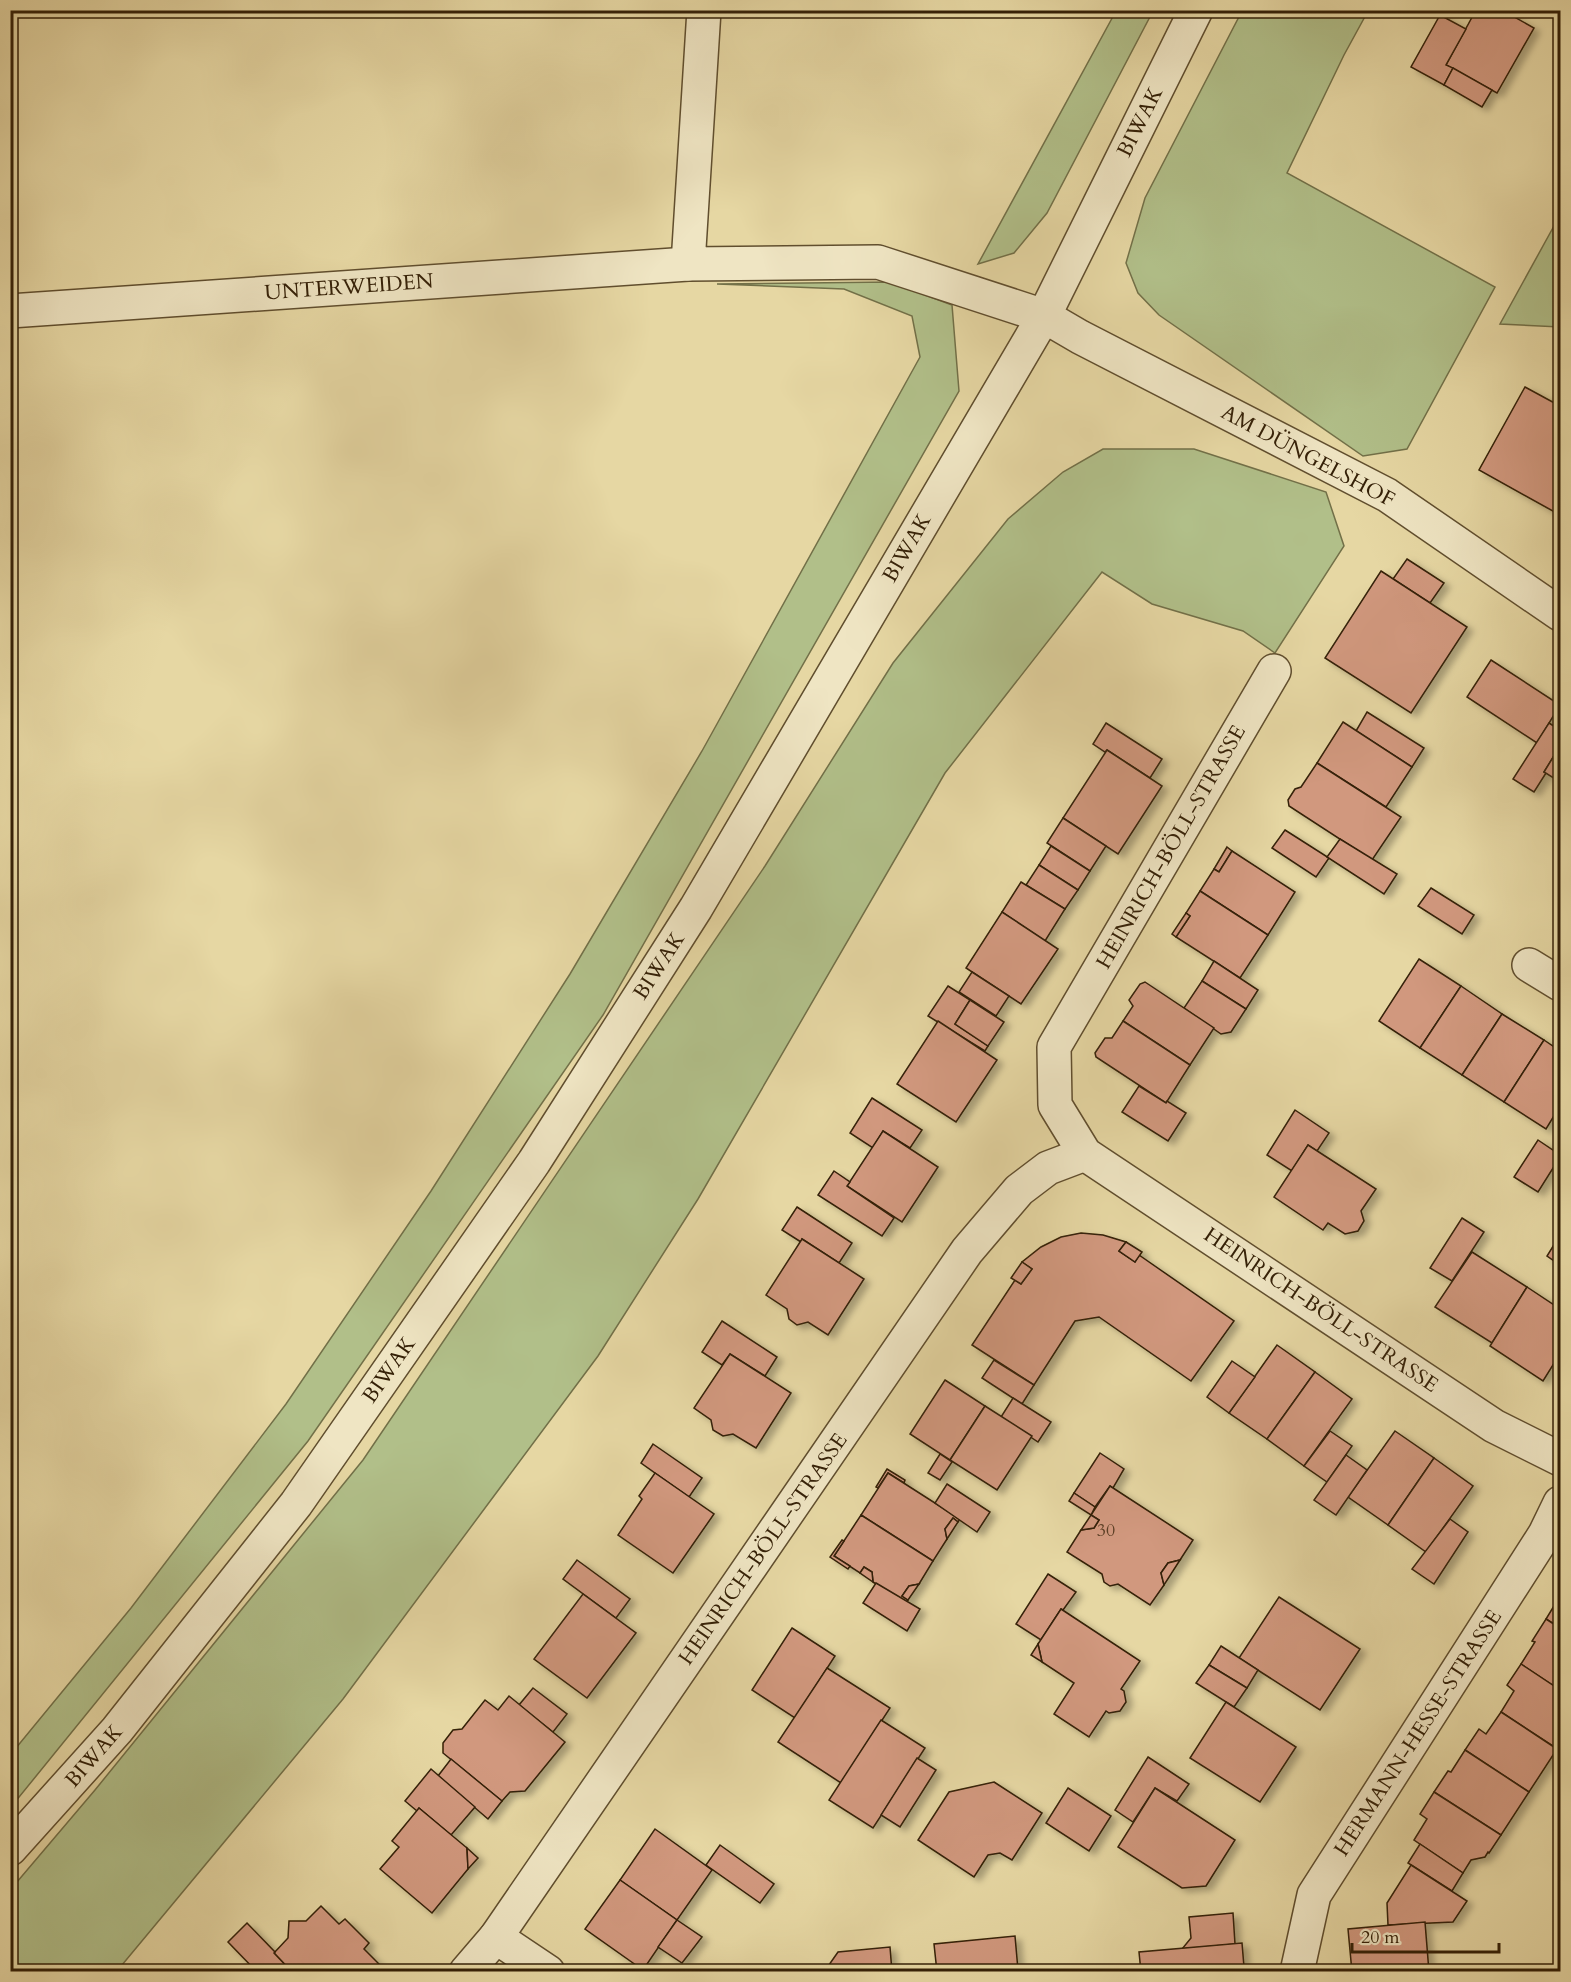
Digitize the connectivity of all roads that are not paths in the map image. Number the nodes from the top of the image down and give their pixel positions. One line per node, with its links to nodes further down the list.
1 (704, 10): 3 (street)
2 (1196, 10): 5 (street, BIWAK)
3 (688, 264): 4 (street, UNTERWEIDEN); 5 (street, UNTERWEIDEN)
4 (10, 311)
5 (1044, 316): 6 (street, AM DÜNGELSHOF); 13 (street, BIWAK)
6 (1560, 614)
7 (1274, 671): 10 (street, HEINRICH-BÖLL-STRASSE)
8 (1529, 965): 9 (street)
9 (1560, 984)
10 (1085, 1154): 11 (street, HEINRICH-BÖLL-STRASSE); 14 (street, HEINRICH-BÖLL-STRASSE)
11 (1560, 1459)
12 (1560, 1503): 17 (street, HERMANN-HESSE-STRASSE)
13 (10, 1849)
14 (496, 1936): 15 (street, HEINRICH-BÖLL-STRASSE); 16 (street)
15 (466, 1971)
16 (548, 1971)
17 (1297, 1971)

